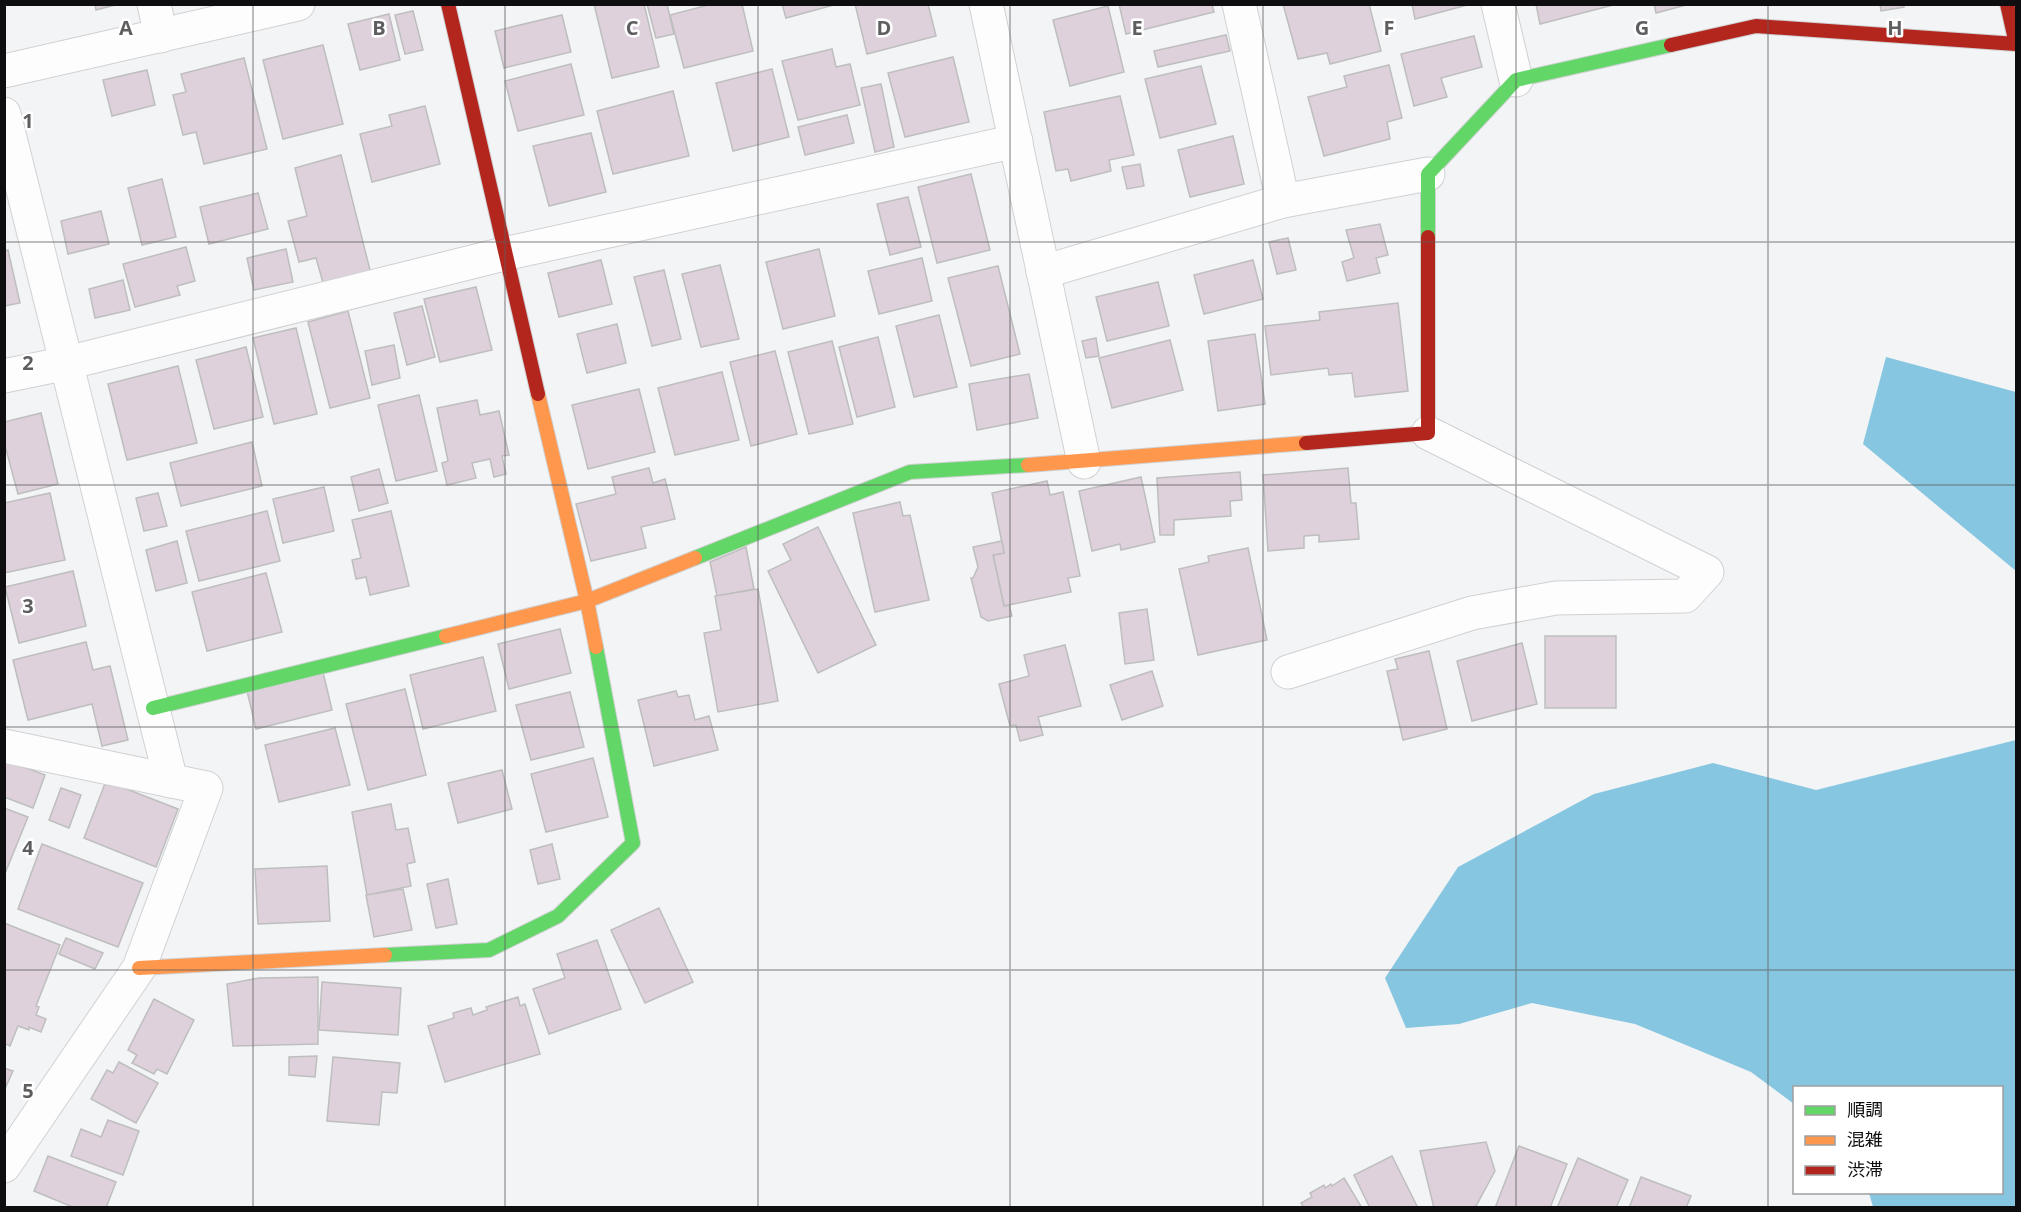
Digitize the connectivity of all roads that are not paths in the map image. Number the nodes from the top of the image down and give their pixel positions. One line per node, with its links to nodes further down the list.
1 (298, 4): 8 (street)
2 (448, 4): 15 (street)
3 (986, 4): 12 (street)
4 (1239, 4): 14 (street)
5 (1498, 4): 10 (street)
6 (2007, 4): 7 (street)
7 (1754, 15): 10 (street)
8 (158, 20): 9 (street)
9 (4, 71)
10 (1516, 80): 13 (street)
11 (4, 114): 17 (street)
12 (1016, 141): 15 (street); 16 (street)
13 (1428, 174): 14 (street); 19 (street)
14 (1283, 201): 16 (street)
15 (504, 254): 17 (street); 21 (street)
16 (1043, 272): 20 (street)
17 (67, 363): 18 (street); 23 (street)
18 (4, 376)
19 (1428, 433): 20 (street); 22 (street)
20 (1084, 462): 21 (street)
21 (587, 601): 23 (street); 26 (street)
22 (1288, 672)
23 (153, 708): 25 (street)
24 (4, 746): 25 (street)
25 (171, 781): 26 (street)
26 (139, 968): 27 (street)
27 (4, 1166)

